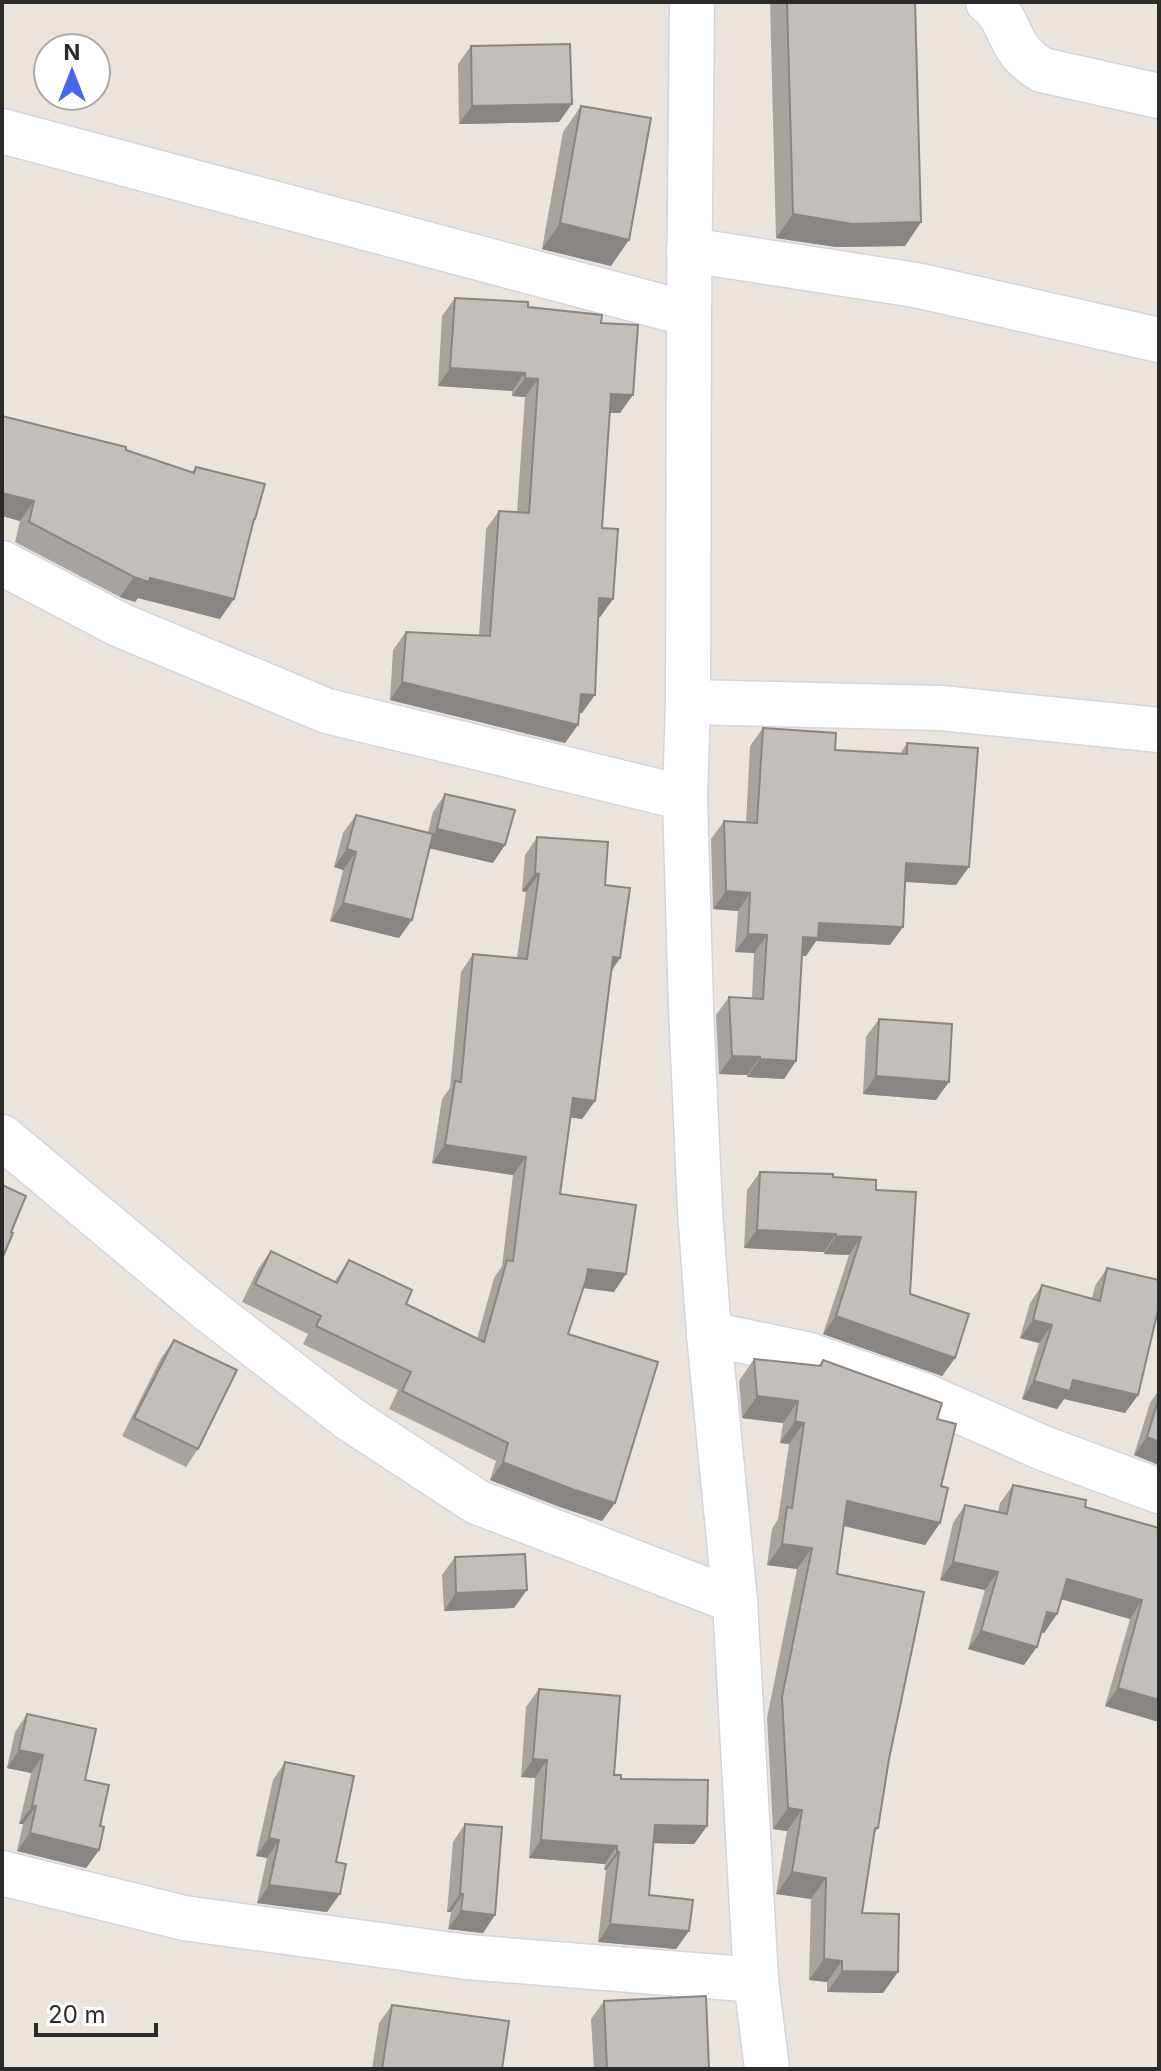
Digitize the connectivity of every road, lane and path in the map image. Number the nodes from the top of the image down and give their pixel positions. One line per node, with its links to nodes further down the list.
1 (692, 2): 5 (street)
2 (988, 2): 3 (street)
3 (1159, 96)
4 (2, 131): 6 (street)
5 (689, 250): 6 (street); 7 (street)
6 (689, 314): 9 (street)
7 (1159, 340)
8 (2, 563): 11 (street)
9 (688, 702): 10 (street); 11 (street)
10 (1159, 730)
11 (685, 798): 13 (street)
12 (2, 1137): 15 (street)
13 (709, 1334): 14 (street); 15 (street)
14 (1159, 1491)
15 (735, 1601): 17 (street)
16 (2, 1873): 17 (street)
17 (756, 1980): 18 (street)
18 (767, 2069)

